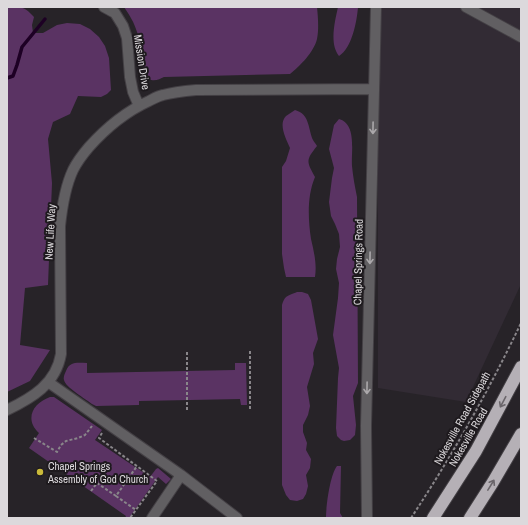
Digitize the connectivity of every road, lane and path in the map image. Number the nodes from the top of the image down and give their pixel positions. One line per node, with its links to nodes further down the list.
1 (104, 7): 6 (street, Mission Drive)
2 (376, 7): 5 (street, Chapel Springs Road)
3 (466, 7): 4 (street)
4 (521, 37)
5 (374, 89): 6 (street, New Life Way); 27 (street, Chapel Springs Road, one-way to 27)
6 (139, 106): 11 (street, New Life Way)
7 (521, 323): 28 (path, Nokesville Road Sidepath)
8 (250, 351): 12 (path)
9 (187, 352): 14 (path)
10 (521, 367): 29 (highway, Nokesville Road, one-way to 29)
11 (48, 382): 13 (street, New Life Way); 15 (street)
12 (250, 409)
13 (7, 410)
14 (187, 410)
15 (99, 417): 16 (street); 18 (path)
16 (109, 424): 19 (path); 20 (street)
17 (521, 434): 30 (highway, one-way to 17)
18 (34, 438)
19 (137, 466): 22 (path); 23 (path)
20 (181, 475): 25 (street); 26 (street)
21 (91, 491): 22 (path)
22 (116, 496): 23 (path)
23 (136, 510): 24 (path)
24 (130, 518)
25 (152, 518)
26 (237, 518)
27 (367, 518)
28 (411, 518)
29 (433, 518)
30 (470, 518)

